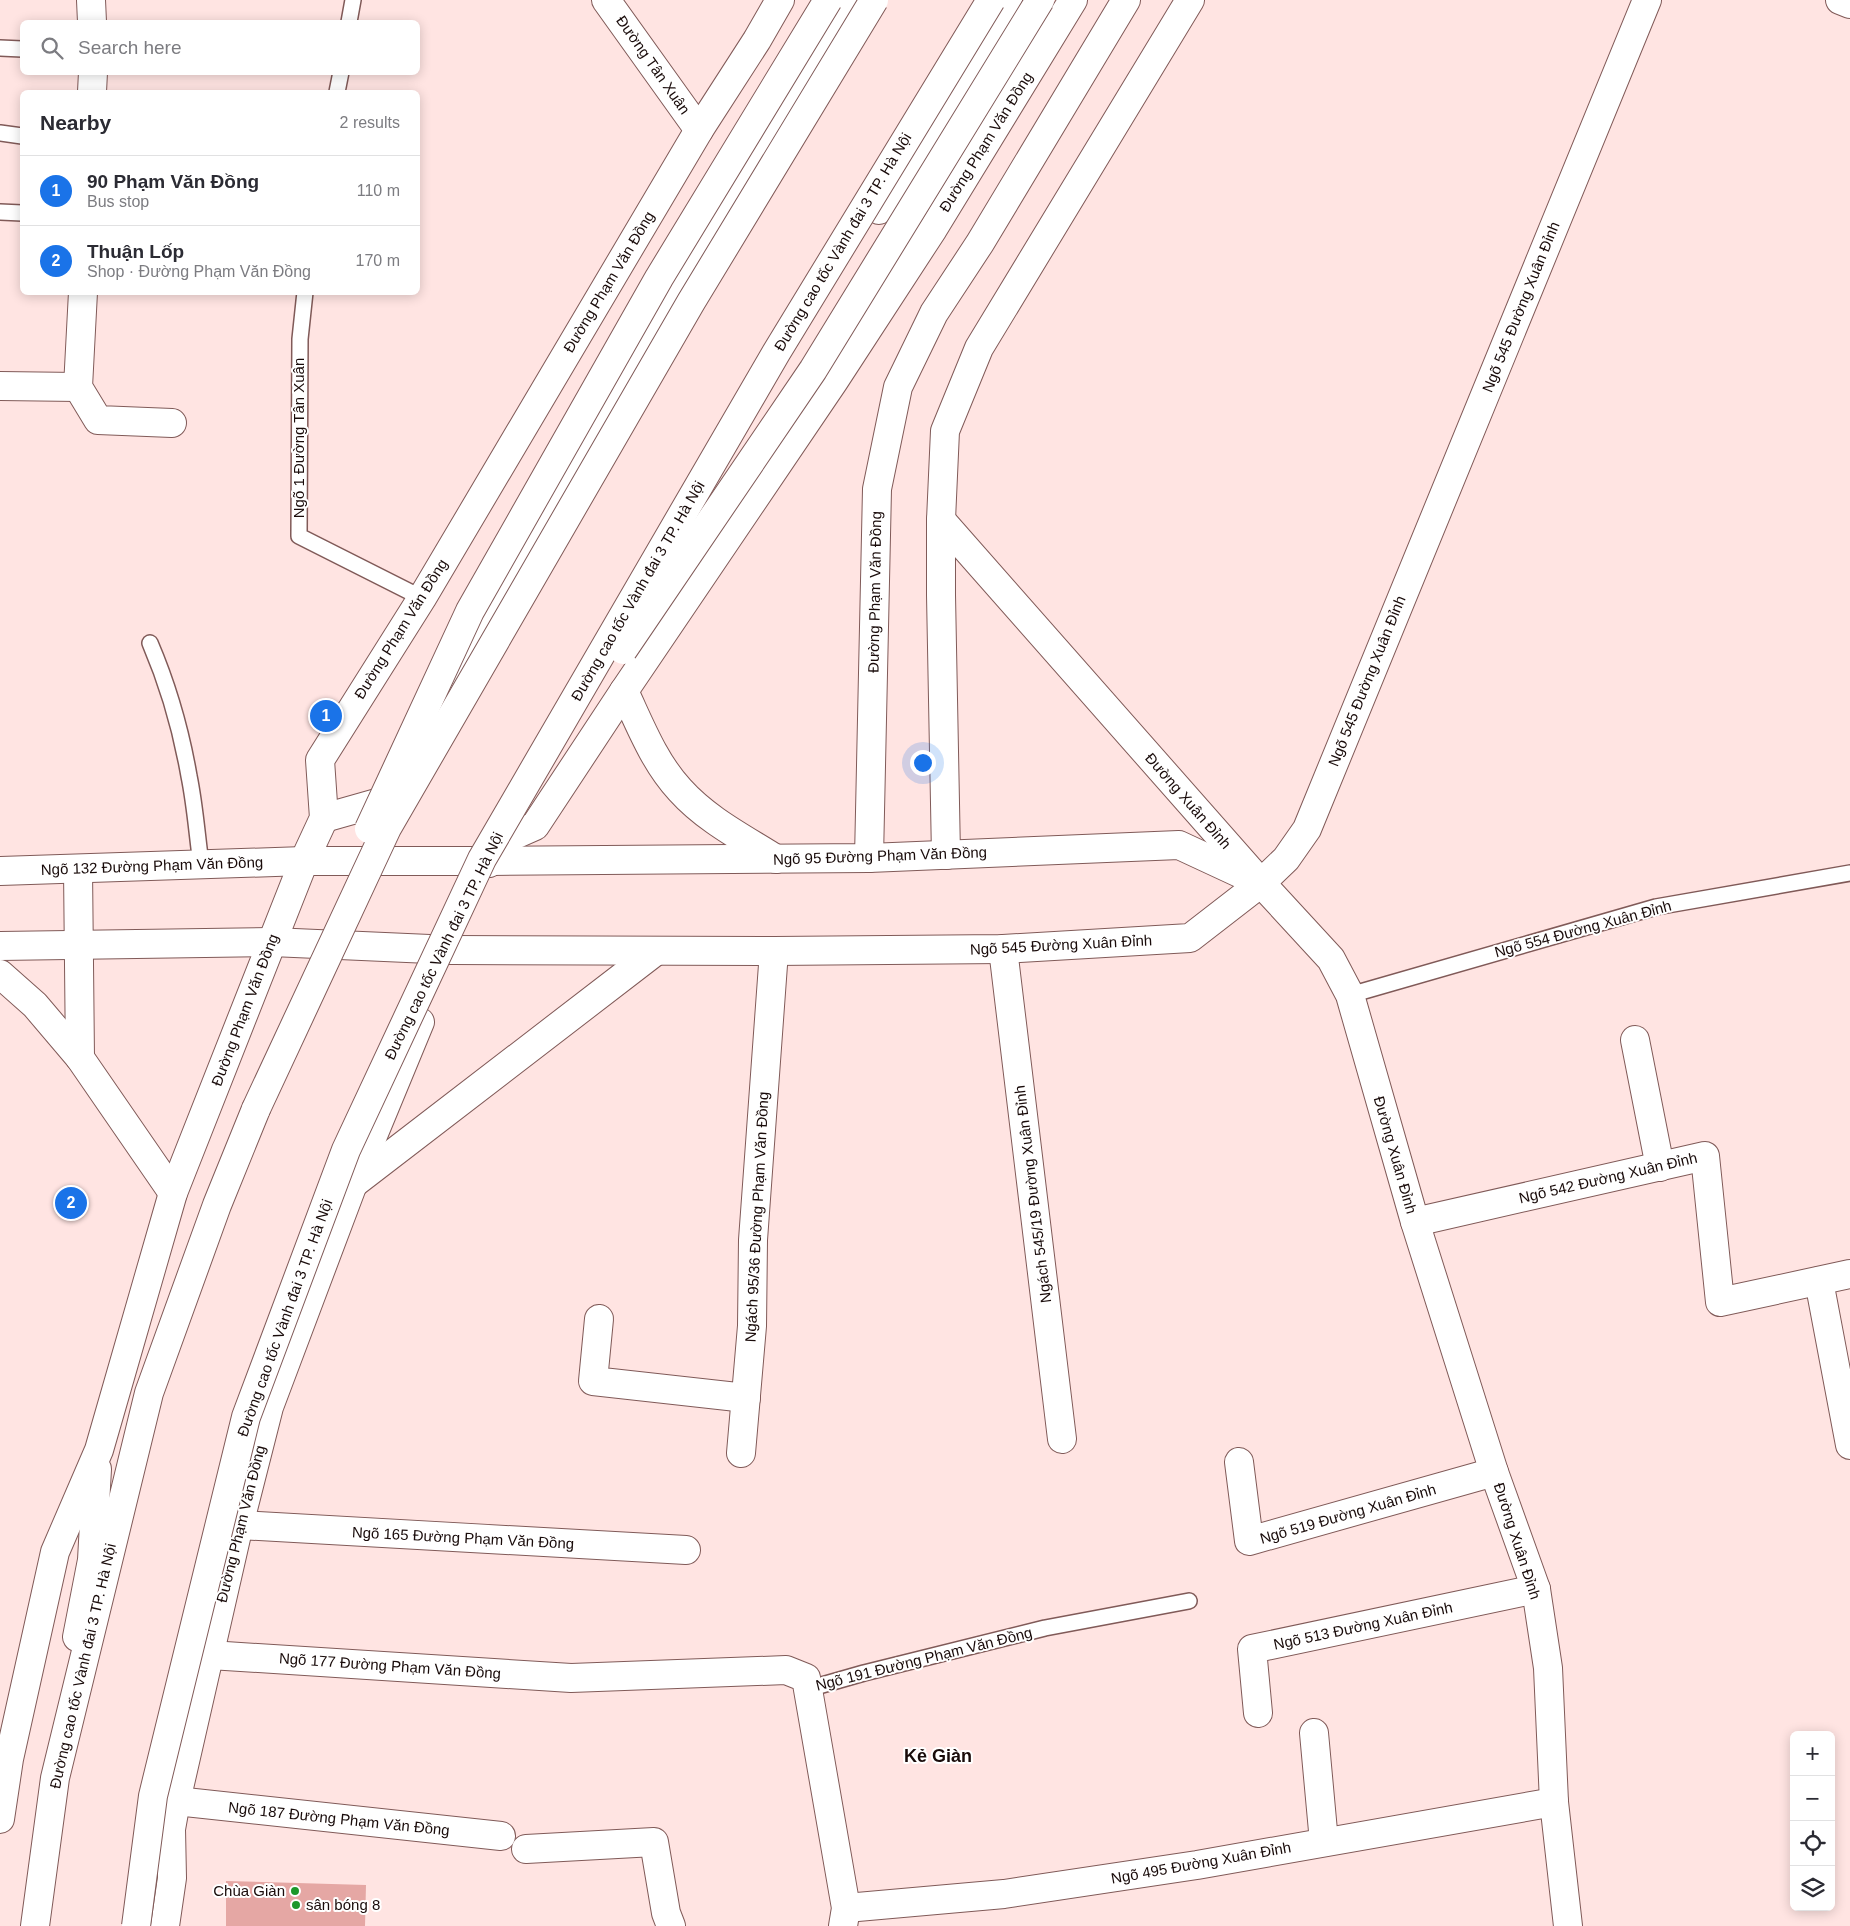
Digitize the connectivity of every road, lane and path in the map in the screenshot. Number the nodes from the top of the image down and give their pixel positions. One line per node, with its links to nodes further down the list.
1 (91, 0): 17 (main road)
2 (354, 0): 18 (lane)
3 (606, 0): 25 (main road, Đường Tân Xuân)
4 (780, 0): 25 (main road, Đường Phạm Văn Đồng)
5 (828, 0): 61 (main road, bridge)
6 (847, 0): 39 (main road)
7 (874, 0): 61 (main road, Đường cao tốc Vành đai 3 TP. Hà Nội, bridge)
8 (990, 0): 40 (main road, Đường cao tốc Vành đai 3 TP. Hà Nội, bridge)
9 (1008, 0): 40 (main road)
10 (1040, 0): 40 (main road, bridge)
11 (1073, 0): 38 (main road, Đường Phạm Văn Đồng)
12 (1126, 0): 42 (main road, Đường Phạm Văn Đồng)
13 (1190, 0): 35 (main road)
14 (1647, 0): 49 (main road, Ngõ 545 Đường Xuân Đỉnh)
15 (1840, 0): 16 (main road)
16 (1850, 4)
17 (92, 20)
18 (350, 20)
19 (0, 48): 20 (lane)
20 (20, 49)
21 (93, 75): 23 (main road)
22 (340, 75): 24 (lane)
23 (92, 90)
24 (337, 90)
25 (699, 130): 36 (main road, Đường Phạm Văn Đồng)
26 (0, 133): 27 (lane)
27 (20, 136)
28 (0, 212): 29 (lane)
29 (20, 213)
30 (82, 295): 33 (main road)
31 (305, 295): 36 (lane, Ngõ 1 Đường Tân Xuân)
32 (0, 386): 33 (main road)
33 (78, 387): 34 (main road)
34 (172, 423)
35 (941, 520): 41 (main road); 49 (main road, Đường Xuân Đỉnh)
36 (422, 598): 39 (main road, Đường Phạm Văn Đồng)
37 (150, 643): 45 (lane)
38 (624, 690): 40 (main road, Đường Phạm Văn Đồng); 43 (main road)
39 (324, 818): 44 (main road, Đường Phạm Văn Đồng)
40 (491, 853): 43 (main road, Ngõ 95 Đường Phạm Văn Đồng); 44 (main road, Ngõ 95 Đường Phạm Văn Đồng); 54 (main road, Đường Phạm Văn Đồng); 94 (main road, Đường cao tốc Vành đai 3 TP. Hà Nội, bridge)
41 (946, 854): 42 (main road, Ngõ 95 Đường Phạm Văn Đồng); 49 (main road, Ngõ 95 Đường Phạm Văn Đồng)
42 (869, 858): 43 (main road, Ngõ 95 Đường Phạm Văn Đồng)
43 (776, 859)
44 (304, 861): 45 (main road, Ngõ 132 Đường Phạm Văn Đồng); 50 (main road, Đường Phạm Văn Đồng)
45 (201, 864): 46 (main road, Ngõ 132 Đường Phạm Văn Đồng)
46 (78, 869): 47 (main road, Ngõ 132 Đường Phạm Văn Đồng); 51 (main road)
47 (0, 871)
48 (1850, 874): 58 (lane, Ngõ 554 Đường Xuân Đỉnh)
49 (1261, 883): 53 (main road, Ngõ 545 Đường Xuân Đỉnh); 58 (main road, Đường Xuân Đỉnh)
50 (272, 942): 51 (main road); 54 (main road); 64 (main road, Đường Phạm Văn Đồng)
51 (78, 944): 52 (main road); 60 (main road)
52 (0, 946)
53 (1003, 949): 56 (main road, Ngõ 545 Đường Xuân Đỉnh); 70 (main road, Ngách 545/19 Đường Xuân Đỉnh)
54 (452, 950): 55 (main road); 63 (main road, Đường Phạm Văn Đồng)
55 (656, 951): 56 (main road); 63 (main road)
56 (774, 951): 69 (main road, Ngách 95/36 Đường Phạm Văn Đồng)
57 (0, 974): 60 (main road)
58 (1350, 995): 65 (main road, Đường Xuân Đỉnh)
59 (1636, 1040): 62 (main road)
60 (80, 1058): 64 (main road)
61 (256, 1109): 93 (main road, Đường cao tốc Vành đai 3 TP. Hà Nội)
62 (1660, 1166): 65 (main road, Ngõ 542 Đường Xuân Đỉnh); 67 (main road, Ngõ 542 Đường Xuân Đỉnh)
63 (353, 1184): 76 (main road, Đường Phạm Văn Đồng)
64 (174, 1193): 72 (main road, Đường Phạm Văn Đồng)
65 (1415, 1222): 75 (main road, Đường Xuân Đỉnh)
66 (1850, 1274): 67 (main road, Ngõ 542 Đường Xuân Đỉnh)
67 (1819, 1281): 71 (main road)
68 (599, 1320): 69 (main road)
69 (746, 1398): 73 (main road, Ngách 95/36 Đường Phạm Văn Đồng)
70 (1062, 1439)
71 (1850, 1445)
72 (98, 1450): 86 (main road, Đường Phạm Văn Đồng); 92 (main road, Đường Phạm Văn Đồng)
73 (741, 1453)
74 (1239, 1462): 75 (main road, Ngõ 519 Đường Xuân Đỉnh)
75 (1494, 1472): 78 (main road, Đường Xuân Đỉnh)
76 (239, 1525): 77 (main road, Ngõ 165 Đường Phạm Văn Đồng); 80 (main road, Đường Phạm Văn Đồng)
77 (686, 1550)
78 (1536, 1588): 82 (main road, Ngõ 513 Đường Xuân Đỉnh); 85 (main road, Đường Xuân Đỉnh)
79 (1189, 1601): 81 (lane, Ngõ 191 Đường Phạm Văn Đồng)
80 (210, 1655): 81 (main road, Ngõ 177 Đường Phạm Văn Đồng); 84 (main road, Đường Phạm Văn Đồng)
81 (808, 1689): 91 (main road, Ngõ 191 Đường Phạm Văn Đồng)
82 (1258, 1713)
83 (1314, 1733): 89 (main road)
84 (176, 1801): 87 (main road, Đường Phạm Văn Đồng); 88 (main road, Ngõ 187 Đường Phạm Văn Đồng)
85 (1554, 1802): 89 (main road, Ngõ 495 Đường Xuân Đỉnh); 98 (main road, Đường Xuân Đỉnh)
86 (0, 1819)
87 (171, 1829): 95 (main road, Đường Phạm Văn Đồng); 96 (main road, Đường Phạm Văn Đồng)
88 (502, 1836)
89 (1324, 1842): 91 (main road, Ngõ 495 Đường Xuân Đỉnh)
90 (526, 1849): 97 (main road)
91 (845, 1917)
92 (21, 1926)
93 (35, 1926)
94 (136, 1926)
95 (144, 1926)
96 (165, 1926)
97 (672, 1926)
98 (1568, 1926)

